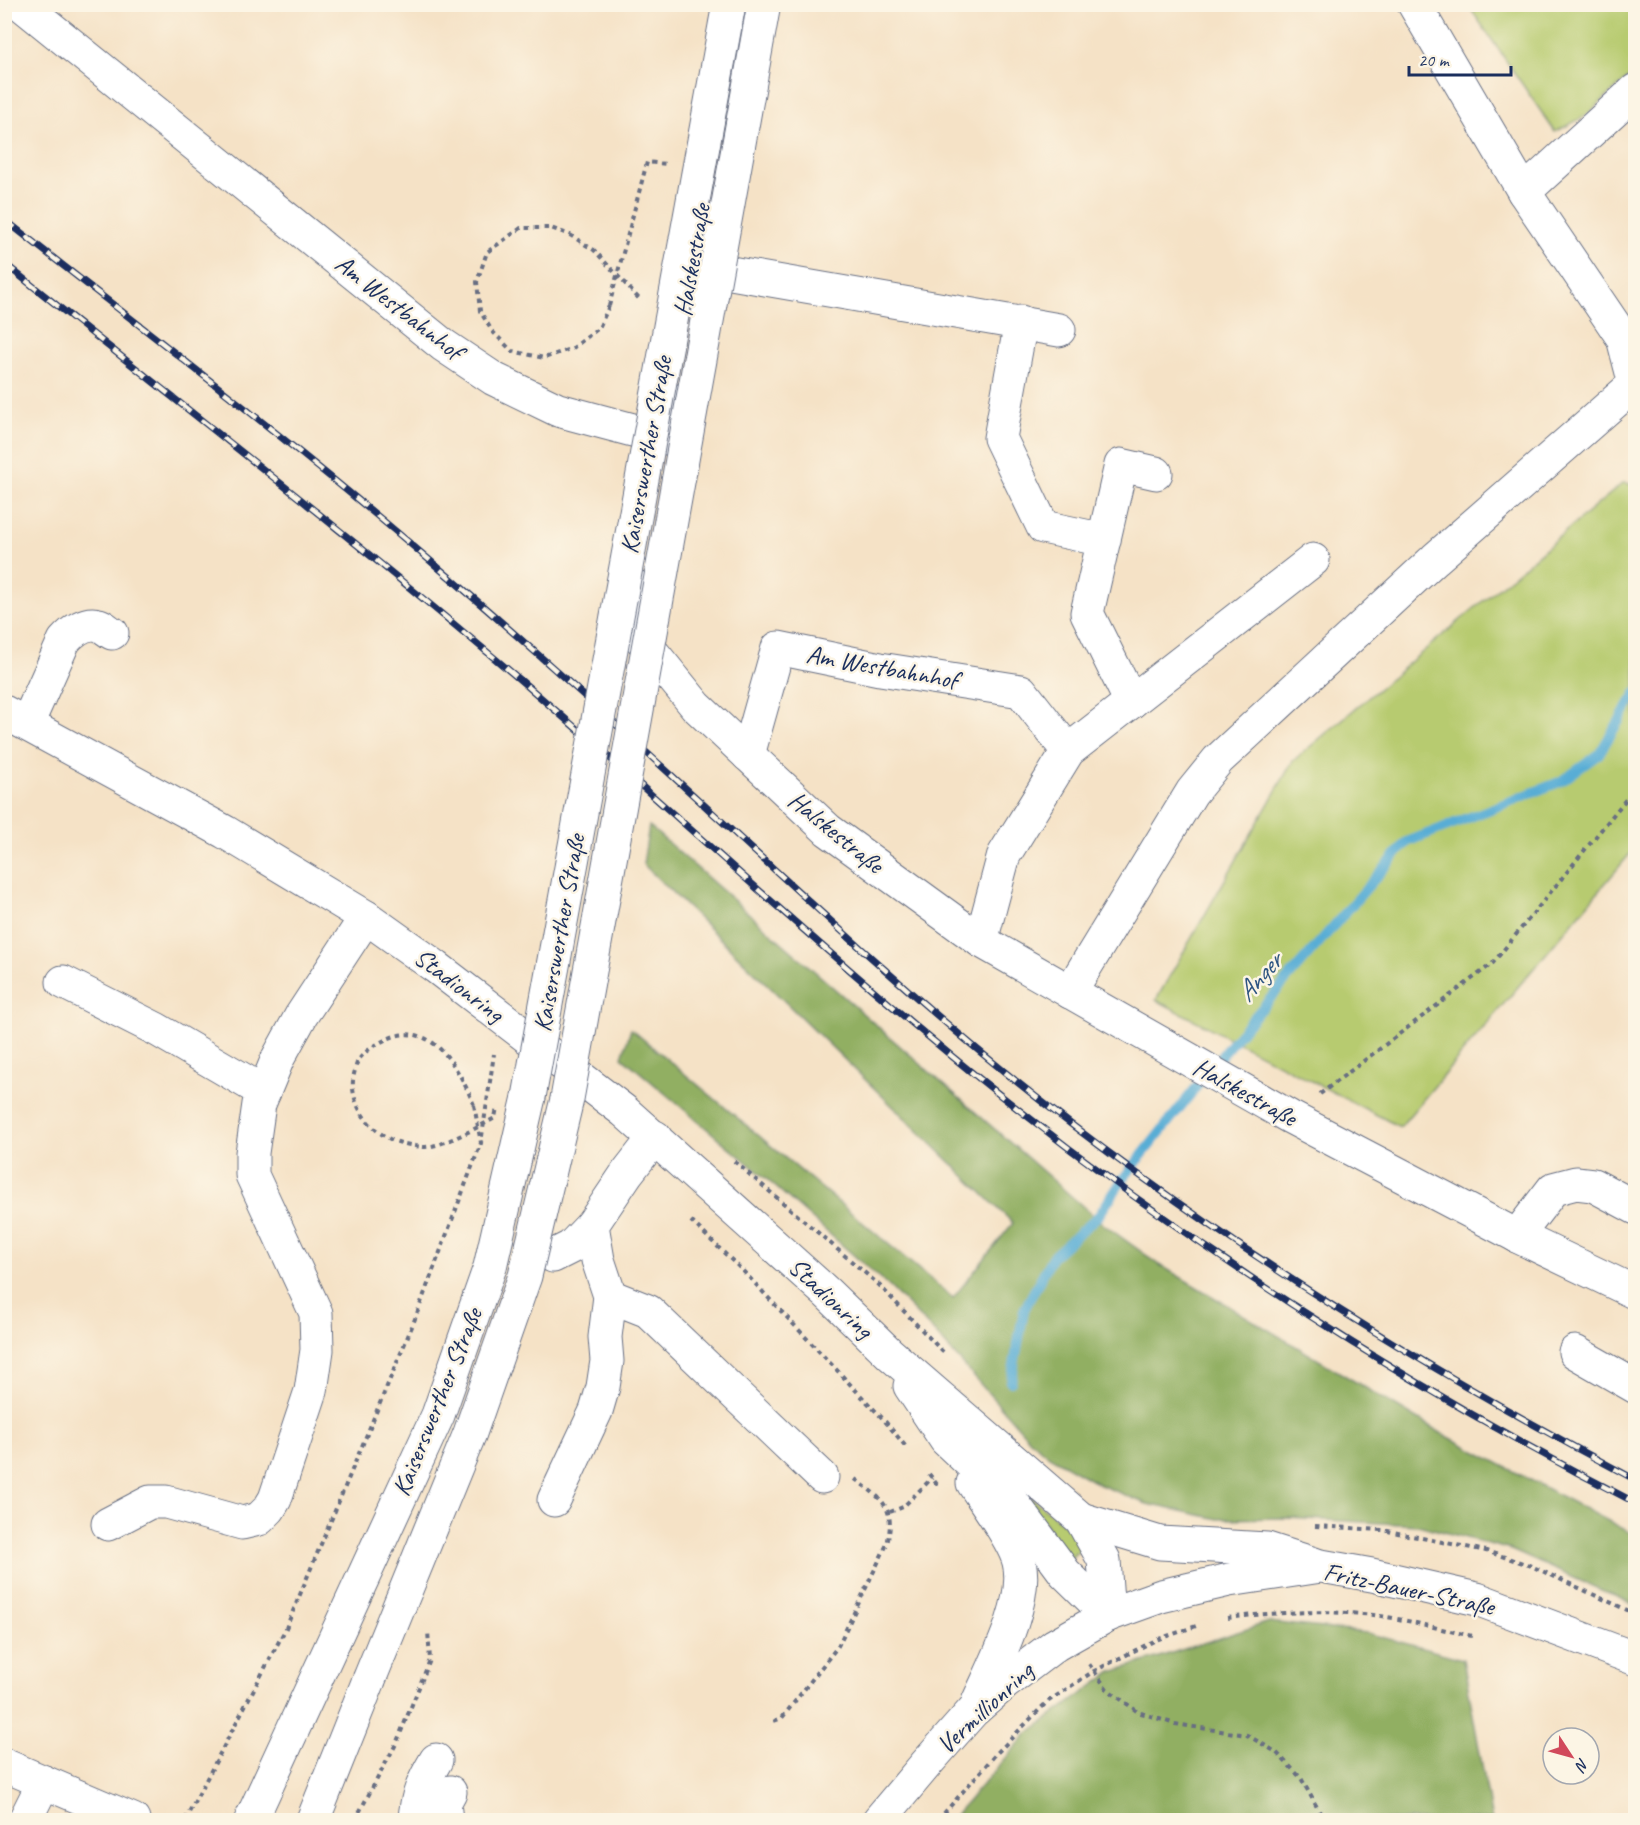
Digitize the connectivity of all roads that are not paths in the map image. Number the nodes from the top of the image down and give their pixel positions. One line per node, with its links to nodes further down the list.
1 (21, 4): 13 (main road, Am Westbahnhof)
2 (729, 4): 51 (main road, Kaiserswerther Straße, bridge)
3 (736, 4): 13 (main road, Halskestraße)
4 (755, 4): 9 (main road)
5 (764, 4): 52 (main road, Kaiserswerther Straße, bridge)
6 (1414, 4): 8 (main road)
7 (1635, 90): 8 (main road)
8 (1524, 192): 12 (main road)
9 (708, 269): 10 (main road); 13 (main road)
10 (1021, 322): 11 (main road); 15 (main road)
11 (1059, 330)
12 (1635, 384): 25 (main road)
13 (659, 437): 21 (main road, Halskestraße)
14 (1156, 473): 15 (main road)
15 (1104, 540): 18 (main road)
16 (1313, 560): 18 (main road)
17 (112, 633): 19 (main road)
18 (1131, 702): 20 (main road)
19 (16, 718): 22 (main road, Stadionring)
20 (1068, 751): 21 (main road, Am Westbahnhof); 23 (main road)
21 (748, 755): 23 (main road, Halskestraße)
22 (366, 917): 26 (main road); 27 (main road, Stadionring)
23 (981, 941): 25 (main road, Halskestraße)
24 (63, 982): 26 (main road)
25 (1070, 992): 30 (main road, Halskestraße)
26 (264, 1092): 41 (main road)
27 (655, 1137): 29 (main road); 35 (main road, Stadionring)
28 (1635, 1208): 30 (main road)
29 (592, 1225): 31 (main road); 33 (main road)
30 (1517, 1236): 32 (main road, Halskestraße)
31 (553, 1256)
32 (1635, 1293)
33 (610, 1296): 38 (main road); 39 (main road)
34 (1575, 1352): 36 (main road)
35 (890, 1354): 37 (main road, Stadionring); 40 (main road, Stadionring)
36 (1635, 1387)
37 (946, 1440): 43 (main road, Stadionring); 45 (main road)
38 (822, 1477)
39 (554, 1500)
40 (1081, 1519): 42 (main road); 43 (main road, Stadionring)
41 (108, 1524)
42 (1321, 1566): 43 (main road, Fritz-Bauer-Straße); 44 (main road, Fritz-Bauer-Straße)
43 (1108, 1615): 45 (main road, Vermillionring)
44 (1635, 1659)
45 (973, 1711): 54 (main road, Vermillionring)
46 (436, 1760): 53 (main road)
47 (4, 1765): 48 (main road)
48 (44, 1782): 49 (main road); 50 (main road)
49 (25, 1821)
50 (133, 1821)
51 (251, 1821)
52 (312, 1821)
53 (415, 1821)
54 (879, 1821)

